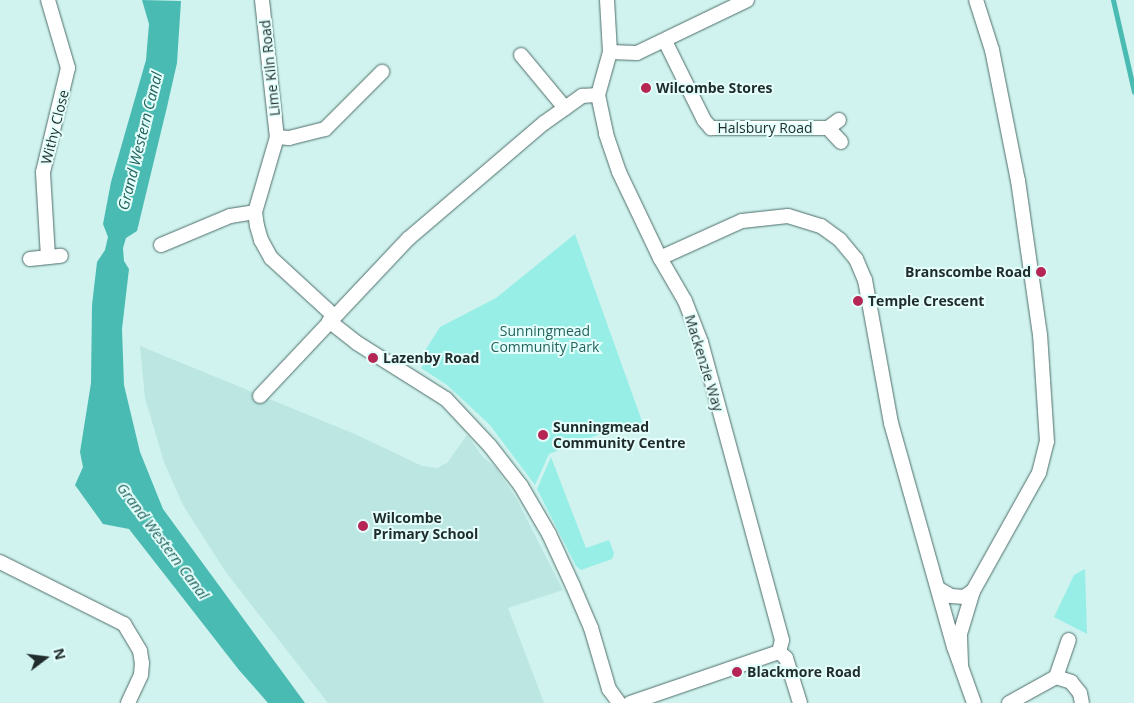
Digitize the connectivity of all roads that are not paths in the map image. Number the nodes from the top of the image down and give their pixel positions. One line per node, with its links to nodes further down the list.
1 (48, 0): 17 (street, Withy Close)
2 (262, 0): 12 (street, Lime Kiln Road)
3 (607, 0): 7 (street, Mackenzie Way)
4 (747, 0): 6 (street)
5 (976, 0): 22 (street)
6 (665, 40): 7 (street); 13 (street, Halsbury Road)
7 (610, 52): 10 (street, Mackenzie Way)
8 (520, 55): 11 (street)
9 (382, 72): 12 (street)
10 (598, 94): 11 (street); 16 (street, Mackenzie Way)
11 (565, 108): 18 (street)
12 (276, 137): 14 (street, Lime Kiln Road)
13 (841, 142)
14 (255, 212): 15 (street); 18 (street, Lime Kiln Road)
15 (161, 245)
16 (660, 258): 21 (street); 24 (street, Mackenzie Way)
17 (30, 259)
18 (331, 319): 19 (street); 29 (street)
19 (260, 396)
20 (0, 562): 28 (street)
21 (939, 589): 22 (street); 25 (street)
22 (973, 591): 25 (street)
23 (1069, 640): 26 (street)
24 (780, 652): 27 (street); 30 (street, Mackenzie Way)
25 (961, 664): 31 (street)
26 (1056, 677): 32 (street); 33 (street)
27 (636, 702)
28 (128, 703)
29 (619, 703)
30 (800, 703)
31 (974, 703)
32 (1009, 703)
33 (1082, 703)

